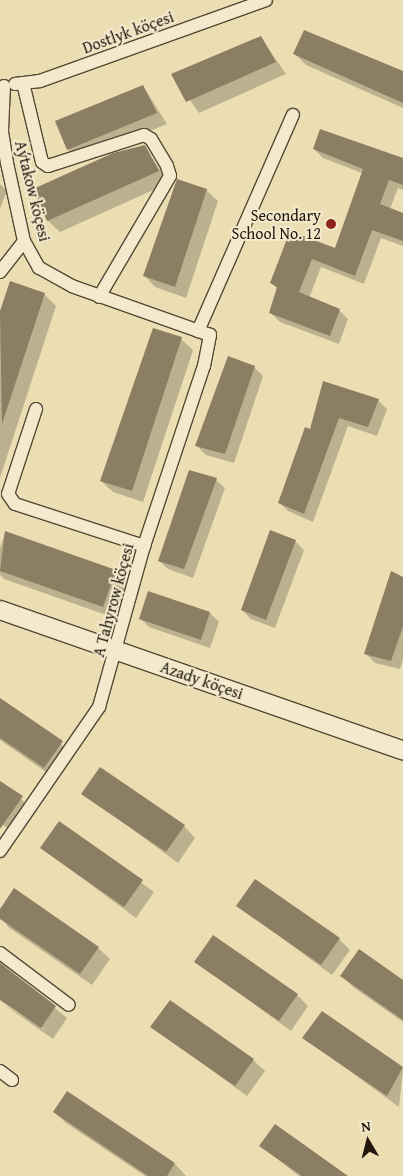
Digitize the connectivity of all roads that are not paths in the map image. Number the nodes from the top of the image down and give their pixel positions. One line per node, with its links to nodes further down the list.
1 (266, 0): 2 (street, Dostlyk köçesi)
2 (23, 83): 3 (street, Dostlyk köçesi); 7 (street)
3 (2, 86): 5 (street, Aýtakow köçesi)
4 (292, 115): 8 (street, A Tahyrow köçesi)
5 (24, 241): 6 (street); 7 (street, Aýtakow köçesi)
6 (0, 272)
7 (99, 297): 8 (street, Aýtakow köçesi)
8 (204, 333): 10 (street, A Tahyrow köçesi)
9 (36, 409): 10 (street)
10 (144, 546): 12 (street, A Tahyrow köçesi)
11 (0, 610): 12 (main road, Azady köçesi)
12 (116, 651): 13 (main road, Azady köçesi); 14 (street, A Tahyrow köçesi)
13 (403, 750)
14 (0, 851)
15 (0, 953): 16 (street)
16 (69, 1005)
17 (0, 1071): 18 (street)
18 (12, 1080)

